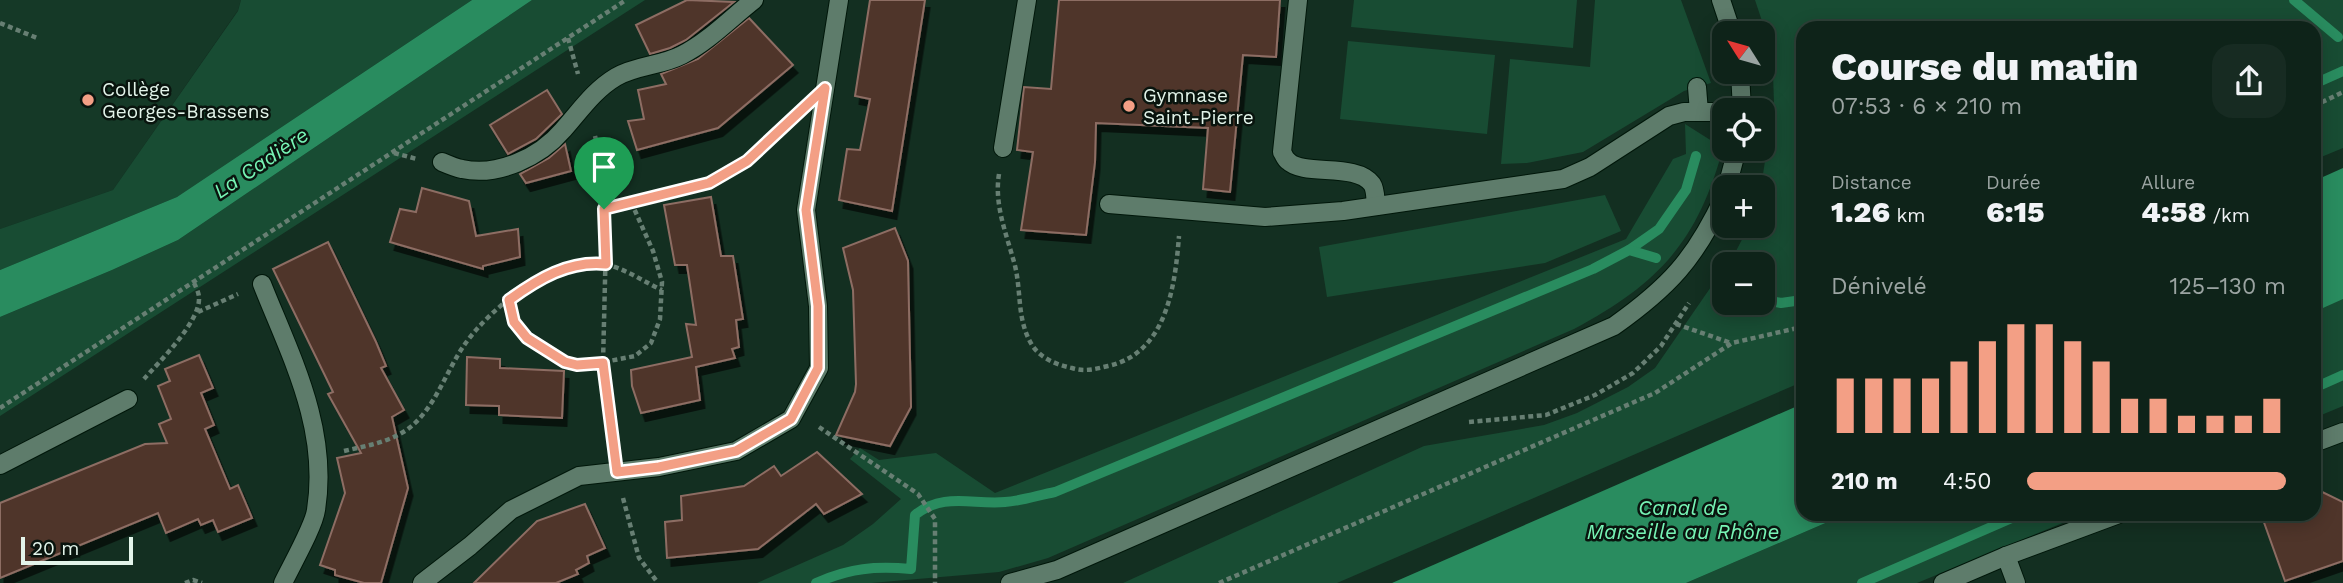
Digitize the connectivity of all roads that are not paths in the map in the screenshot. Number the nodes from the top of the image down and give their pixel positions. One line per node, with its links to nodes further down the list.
1 (754, 0): 11 (street)
2 (839, 0): 23 (street)
3 (1027, 0): 10 (street)
4 (1298, 0): 13 (street)
5 (1721, 0): 6 (street)
6 (1728, 21)
7 (1697, 87): 8 (street)
8 (1699, 112): 9 (street); 13 (street)
9 (1712, 112)
10 (1003, 148)
11 (442, 162)
12 (1109, 204): 13 (street)
13 (1376, 206)
14 (1712, 222): 24 (street)
15 (262, 284): 22 (street)
16 (128, 399): 19 (street)
17 (2343, 432): 18 (street)
18 (2321, 440)
19 (0, 465)
20 (2100, 521): 21 (street)
21 (2006, 556): 25 (street); 26 (street)
22 (283, 583)
23 (422, 583)
24 (1010, 583)
25 (1943, 583)
26 (2016, 583)

